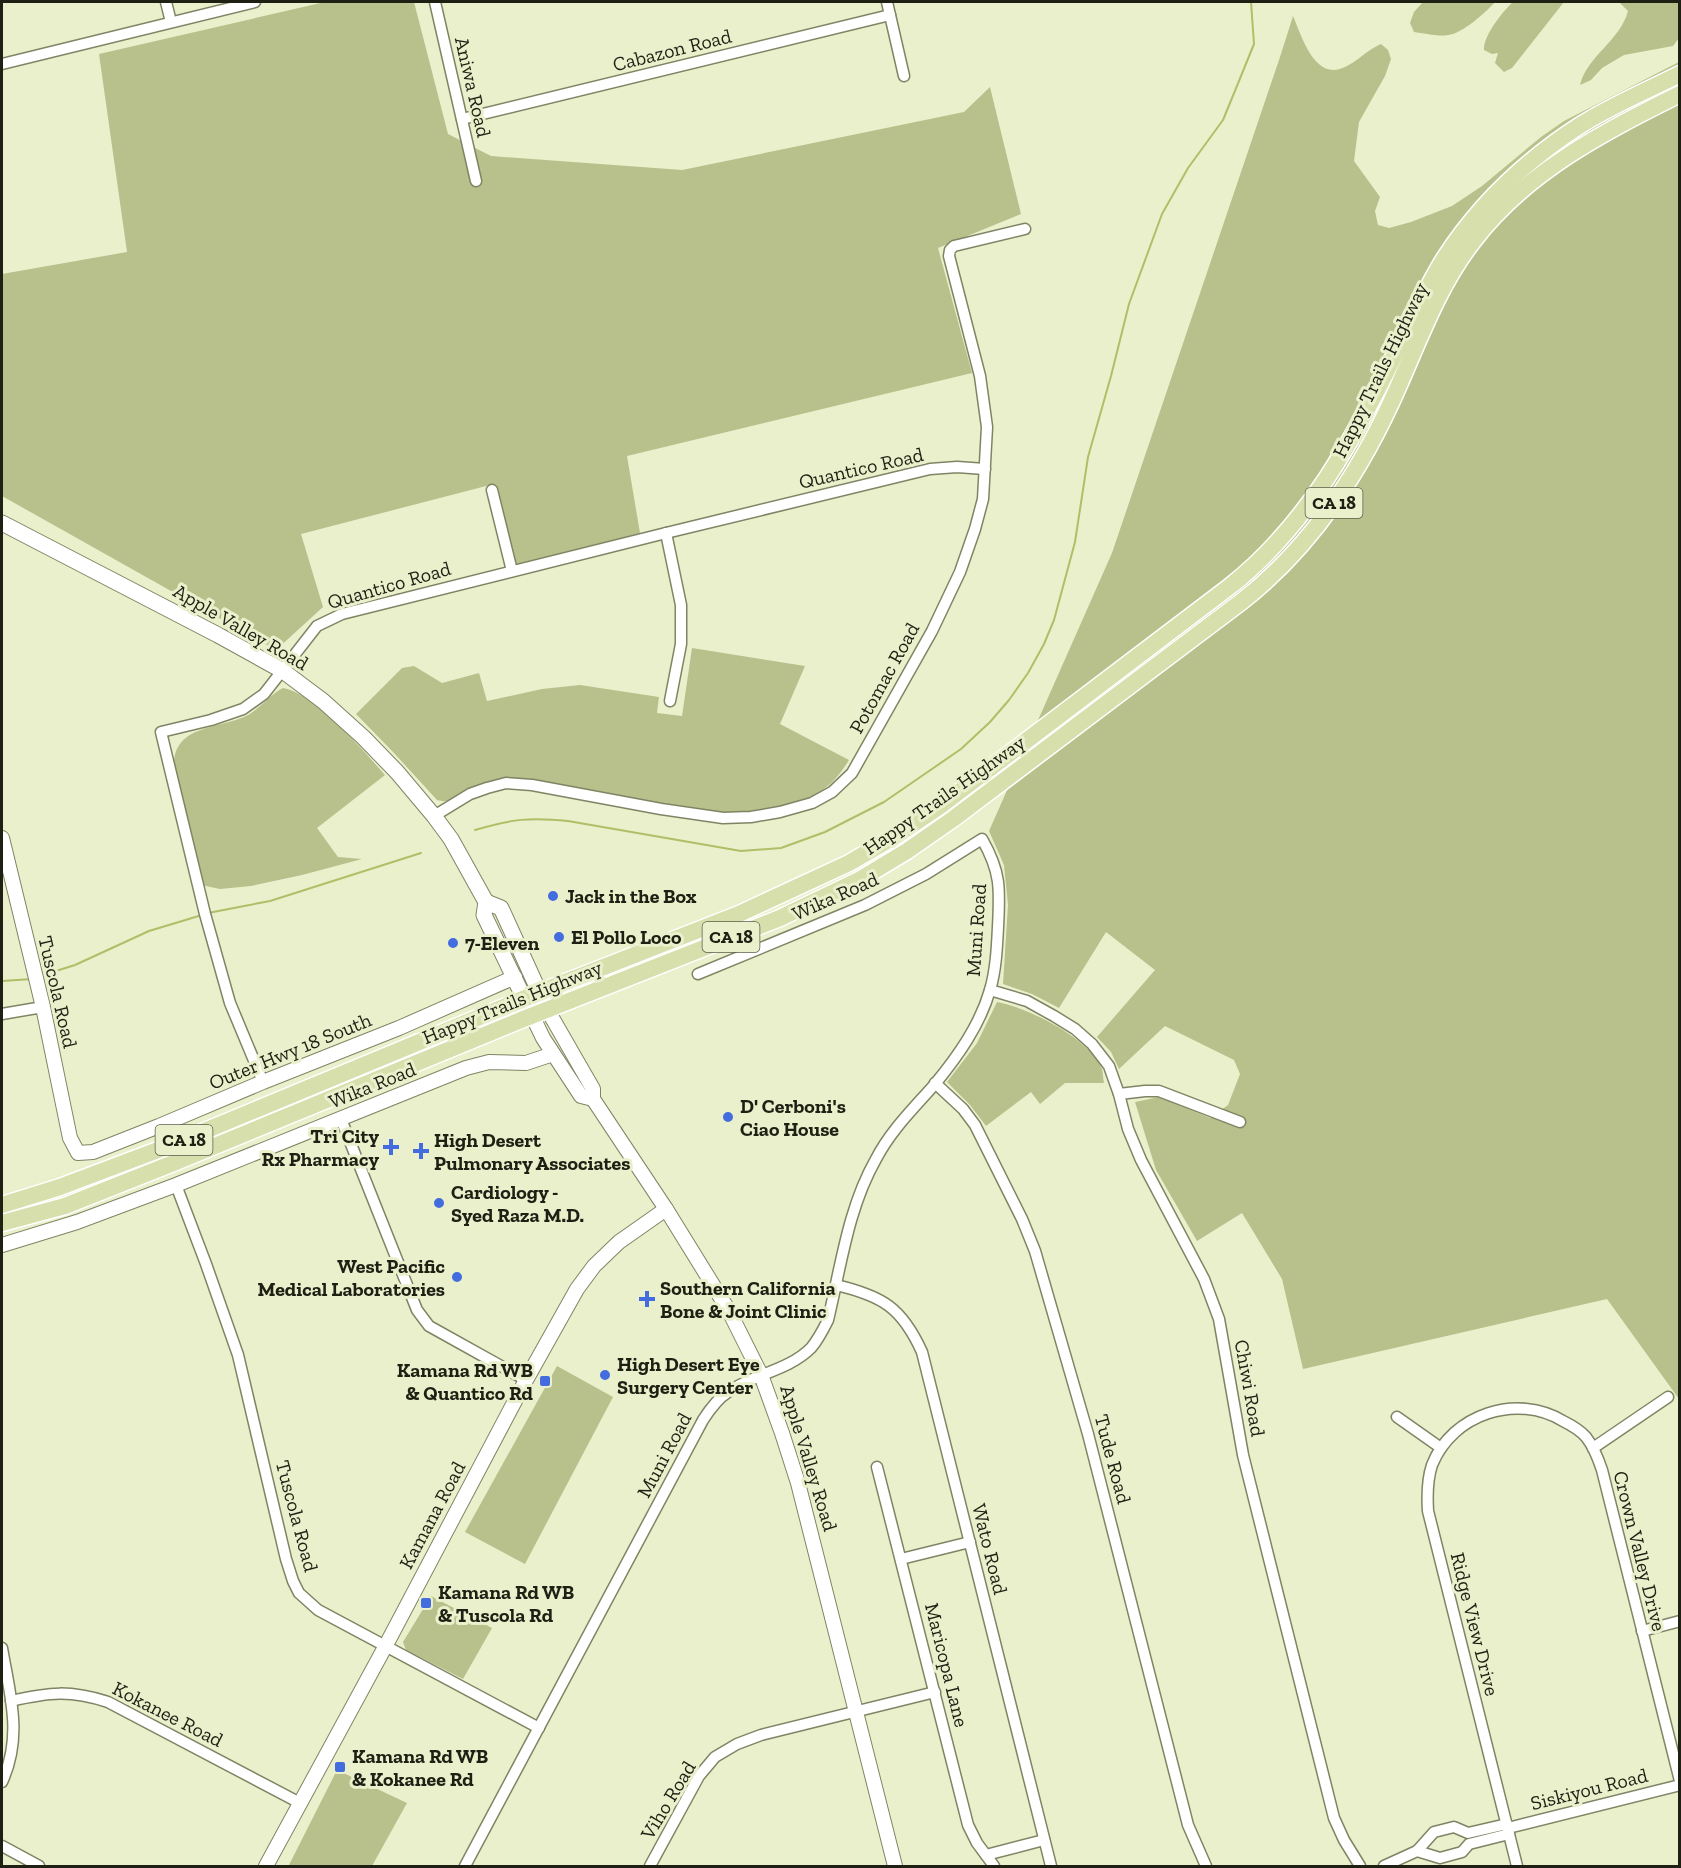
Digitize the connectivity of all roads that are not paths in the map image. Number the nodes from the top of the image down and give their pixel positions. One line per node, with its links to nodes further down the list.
1 (166, 2): 6 (street)
2 (255, 2): 6 (street)
3 (435, 2): 11 (street, Aniwa Road)
4 (886, 2): 5 (street)
5 (890, 15): 9 (street); 11 (street, Cabazon Road)
6 (171, 22): 7 (street)
7 (2, 64)
8 (1680, 74): 28 (main road, Happy Trails Highway / CA 18)
9 (904, 76)
10 (1680, 94): 30 (main road, Happy Trails Highway / CA 18)
11 (462, 119): 12 (street, Aniwa Road)
12 (476, 181)
13 (1025, 229): 14 (street, Potomac Road)
14 (985, 469): 17 (street, Quantico Road); 21 (street, Potomac Road)
15 (492, 490): 18 (street)
16 (2, 524): 19 (main road, Apple Valley Road)
17 (666, 532): 18 (street, Quantico Road); 20 (street)
18 (512, 571): 19 (street, Quantico Road)
19 (283, 671): 21 (main road, Apple Valley Road); 33 (street, Quantico Road)
20 (670, 701)
21 (434, 816): 24 (main road, Apple Valley Road)
22 (2, 838): 29 (street, Tuscola Road)
23 (982, 839): 25 (street, Wika Road); 27 (street, Muni Road)
24 (486, 902): 26 (main road, Apple Valley Road); 28 (main road, Apple Valley Road)
25 (698, 974)
26 (515, 977): 28 (main road, Apple Valley Road); 33 (street, Outer Hwy 18 South)
27 (990, 990): 34 (street, Muni Road); 35 (street, Chiwi Road)
28 (532, 995): 30 (main road, Apple Valley Road); 41 (main road, Happy Trails Highway / CA 18)
29 (43, 1007): 31 (street); 39 (street, Tuscola Road)
30 (540, 1012): 32 (street, Apple Valley Road); 36 (street, Apple Valley Road); 43 (main road, Happy Trails Highway / CA 18)
31 (2, 1014)
32 (553, 1054): 36 (street, Apple Valley Road); 37 (street, Wika Road)
33 (263, 1082): 39 (street, Outer Hwy 18 South)
34 (935, 1083): 45 (street, Muni Road); 79 (street, Tude Road)
35 (1119, 1094): 38 (street); 80 (street, Chiwi Road)
36 (593, 1100): 42 (street, Apple Valley Road)
37 (341, 1119): 40 (street, Wika Road); 47 (street)
38 (1240, 1122)
39 (78, 1153)
40 (176, 1185): 44 (street, Wika Road); 58 (street, Tuscola Road)
41 (2, 1205)
42 (666, 1209): 46 (street, Apple Valley Road); 47 (street, Kamana Road)
43 (2, 1223)
44 (2, 1245)
45 (836, 1285): 46 (street, Muni Road); 54 (street, Wato Road)
46 (761, 1375): 62 (street, Apple Valley Road); 63 (street, Muni Road)
47 (526, 1380): 58 (street, Kamana Road)
48 (1668, 1397): 52 (street)
49 (1487, 1413): 51 (street, Ridge View Drive); 52 (street, Crown Valley Drive)
50 (1397, 1417): 51 (street)
51 (1441, 1448): 67 (street, Ridge View Drive)
52 (1593, 1448): 57 (street, Crown Valley Drive)
53 (877, 1467): 55 (street, Maricopa Lane)
54 (970, 1542): 55 (street); 68 (street, Wato Road)
55 (901, 1558): 60 (street, Maricopa Lane)
56 (1680, 1621): 57 (street)
57 (1642, 1631): 65 (street, Crown Valley Drive)
58 (385, 1647): 63 (street, Tuscola Road); 66 (street, Kamana Road)
59 (2, 1648): 61 (street)
60 (935, 1692): 62 (street, Viho Road); 71 (street, Maricopa Lane)
61 (11, 1701): 64 (street); 66 (street, Kokanee Road)
62 (857, 1712): 72 (street, Viho Road); 76 (street, Apple Valley Road)
63 (539, 1728): 75 (street, Muni Road)
64 (2, 1782)
65 (1680, 1783): 67 (street, Siskiyou Road)
66 (300, 1803): 74 (street, Kamana Road)
67 (1508, 1829): 70 (street, Siskiyou Road); 70 (street, Siskiyou Road); 82 (street, Ridge View Drive)
68 (1044, 1840): 71 (street); 78 (street, Wato Road)
69 (2, 1846): 73 (street)
70 (1418, 1851): 81 (street, Siskiyou Road)
71 (986, 1855): 77 (street, Maricopa Lane)
72 (654, 1865)
73 (39, 1866)
74 (266, 1866)
75 (465, 1866)
76 (896, 1866)
77 (994, 1866)
78 (1051, 1866)
79 (1206, 1866)
80 (1360, 1866)
81 (1384, 1866)
82 (1517, 1866)

